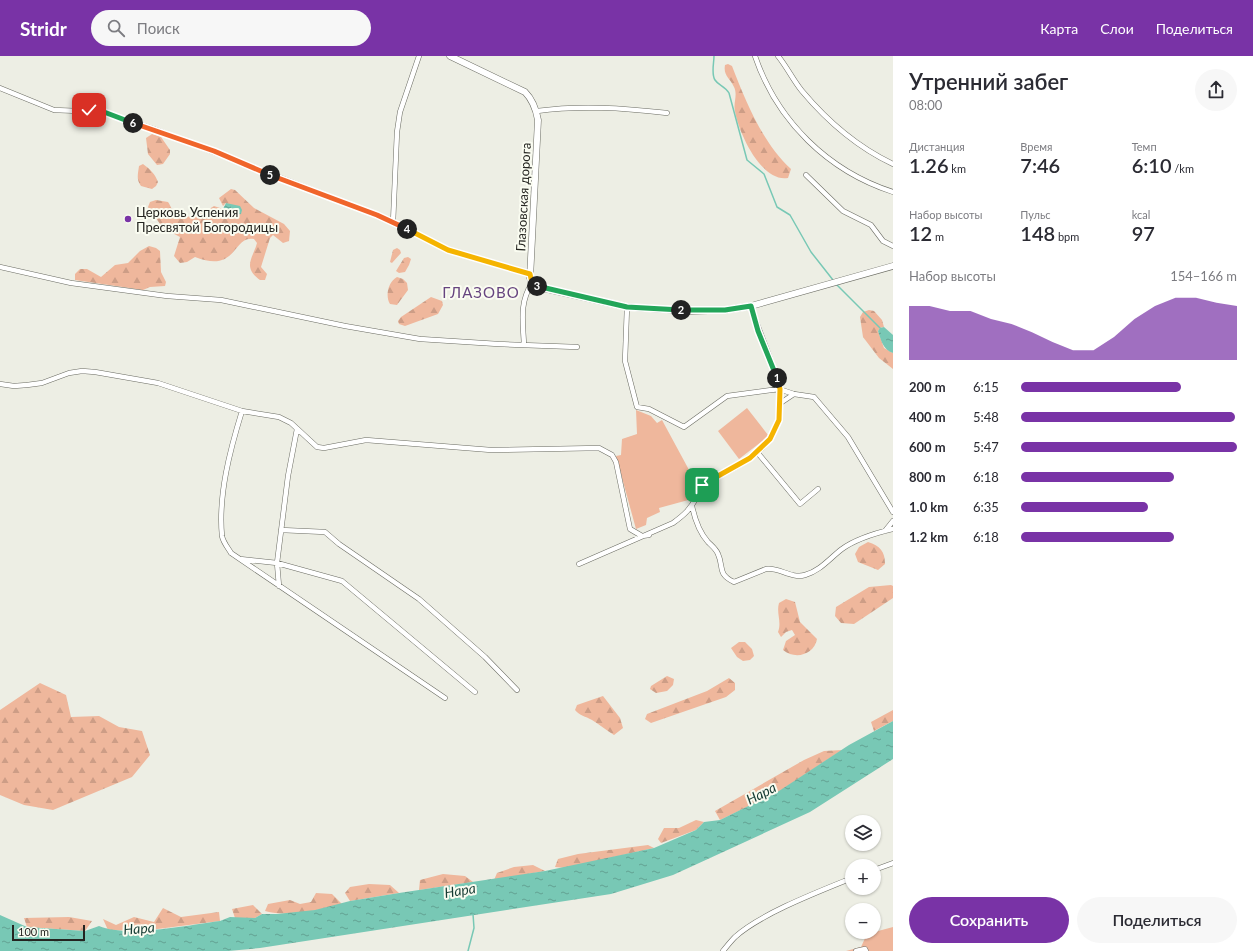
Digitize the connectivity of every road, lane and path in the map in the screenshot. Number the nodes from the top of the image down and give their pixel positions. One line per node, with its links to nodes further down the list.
1 (419, 56): 11 (street)
2 (450, 56): 6 (street, Глазовская дорога)
3 (754, 56): 10 (street)
4 (778, 56): 8 (street)
5 (0, 88): 11 (street)
6 (536, 111): 7 (street); 15 (street, Глазовская дорога)
7 (667, 112)
8 (893, 164)
9 (806, 175): 12 (street)
10 (893, 192)
11 (393, 223): 15 (street)
12 (893, 246)
13 (893, 266): 17 (street)
14 (0, 267): 19 (street)
15 (530, 274): 16 (street, Глазовская дорога)
16 (532, 283): 18 (street); 19 (street)
17 (751, 306): 18 (street); 22 (street)
18 (627, 307): 22 (street)
19 (524, 345): 20 (street)
20 (577, 347)
21 (0, 384): 25 (street)
22 (780, 389): 23 (street); 24 (street)
23 (794, 394): 24 (street); 30 (street)
24 (780, 404): 27 (street)
25 (242, 411): 26 (street); 36 (street)
26 (297, 429): 33 (street); 35 (street)
27 (757, 452): 28 (street); 29 (street)
28 (818, 489)
29 (692, 506): 34 (street); 35 (street)
30 (893, 512)
31 (893, 521): 34 (street)
32 (893, 529): 34 (street)
33 (281, 530): 37 (street); 40 (street)
34 (885, 531)
35 (649, 535): 38 (street)
36 (238, 558): 37 (street); 39 (street)
37 (277, 564): 39 (street); 41 (street)
38 (579, 564)
39 (279, 586): 42 (street)
40 (517, 690)
41 (475, 692)
42 (445, 698)
43 (893, 863): 44 (street)
44 (881, 867)
45 (845, 881): 46 (street)
46 (723, 951)
47 (856, 951): 48 (street)
48 (866, 951)

